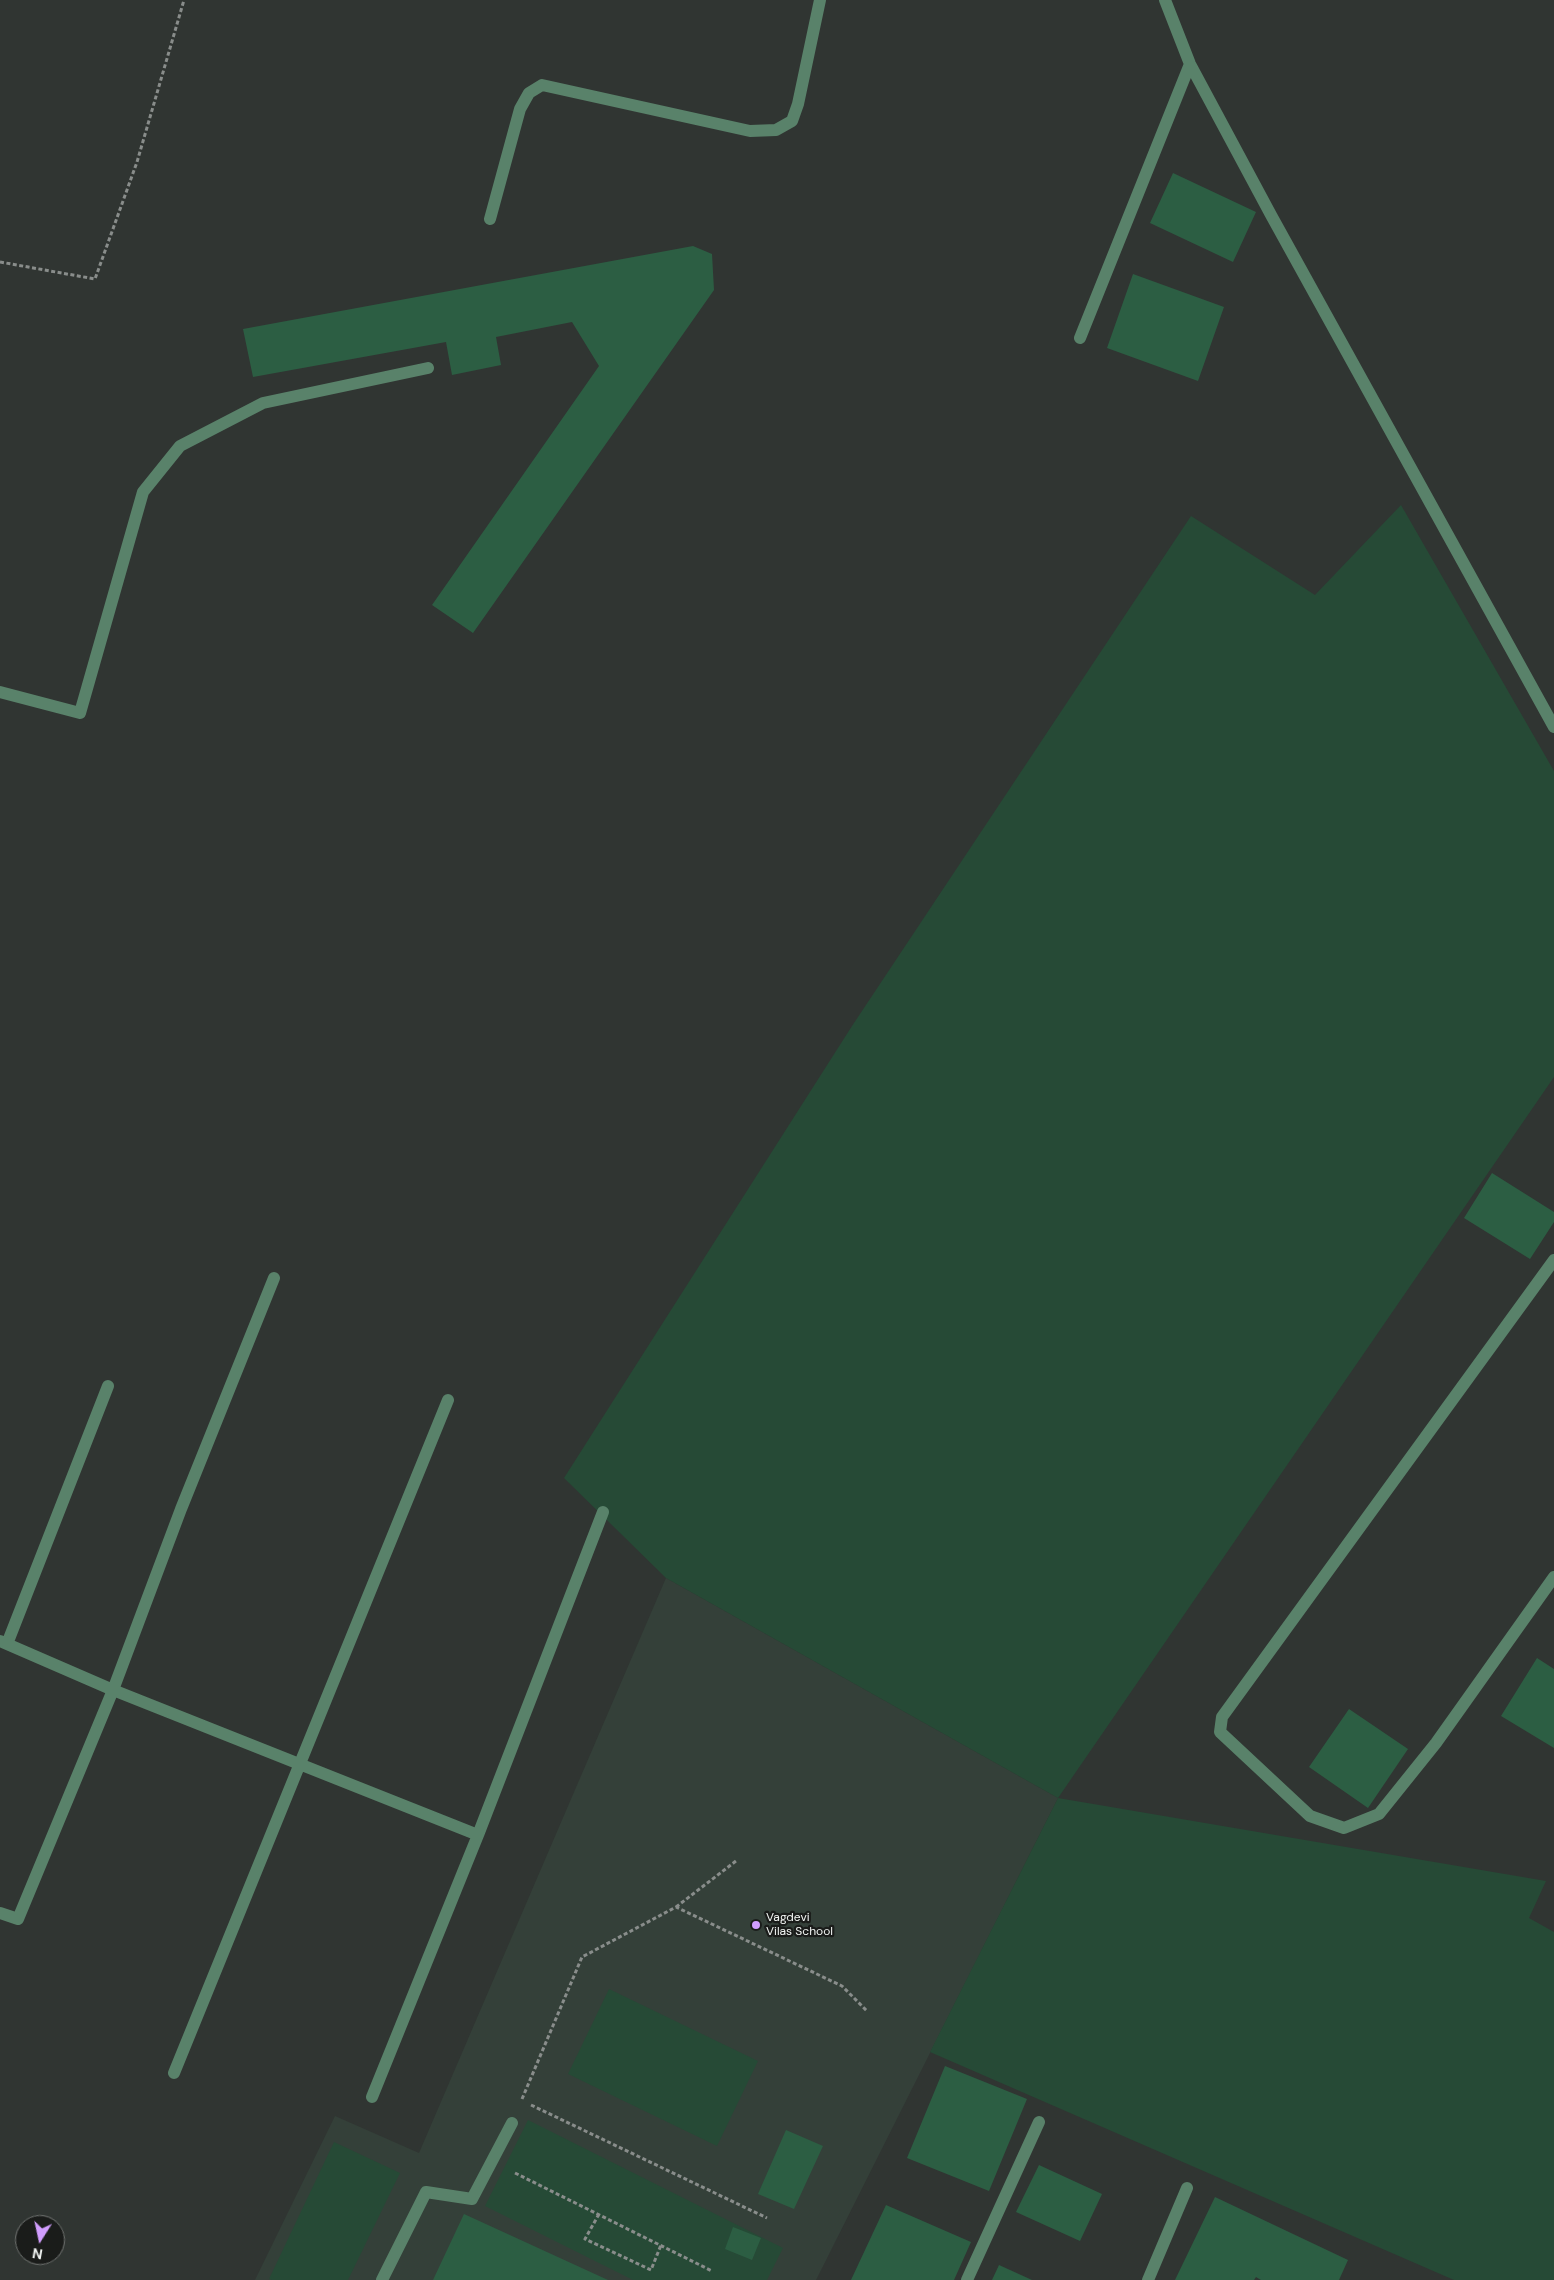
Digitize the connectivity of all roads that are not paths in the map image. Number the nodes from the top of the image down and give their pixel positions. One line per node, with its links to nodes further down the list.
1 (820, 0): 4 (street)
2 (1165, 0): 3 (street)
3 (1190, 64): 5 (street); 8 (street)
4 (490, 219)
5 (1080, 338)
6 (428, 368): 7 (street)
7 (0, 692)
8 (1554, 727)
9 (1554, 1260): 14 (street)
10 (274, 1278): 16 (street)
11 (108, 1386): 15 (street)
12 (448, 1400): 17 (street)
13 (603, 1512): 18 (street)
14 (1554, 1578)
15 (4, 1643): 16 (street)
16 (113, 1690): 17 (street); 19 (street)
17 (299, 1764): 18 (street); 20 (street)
18 (478, 1835): 21 (street)
19 (0, 1913)
20 (174, 2072)
21 (372, 2097)
22 (1038, 2122): 26 (street)
23 (512, 2123): 25 (street)
24 (1187, 2188): 27 (street)
25 (382, 2280)
26 (967, 2280)
27 (1148, 2280)

